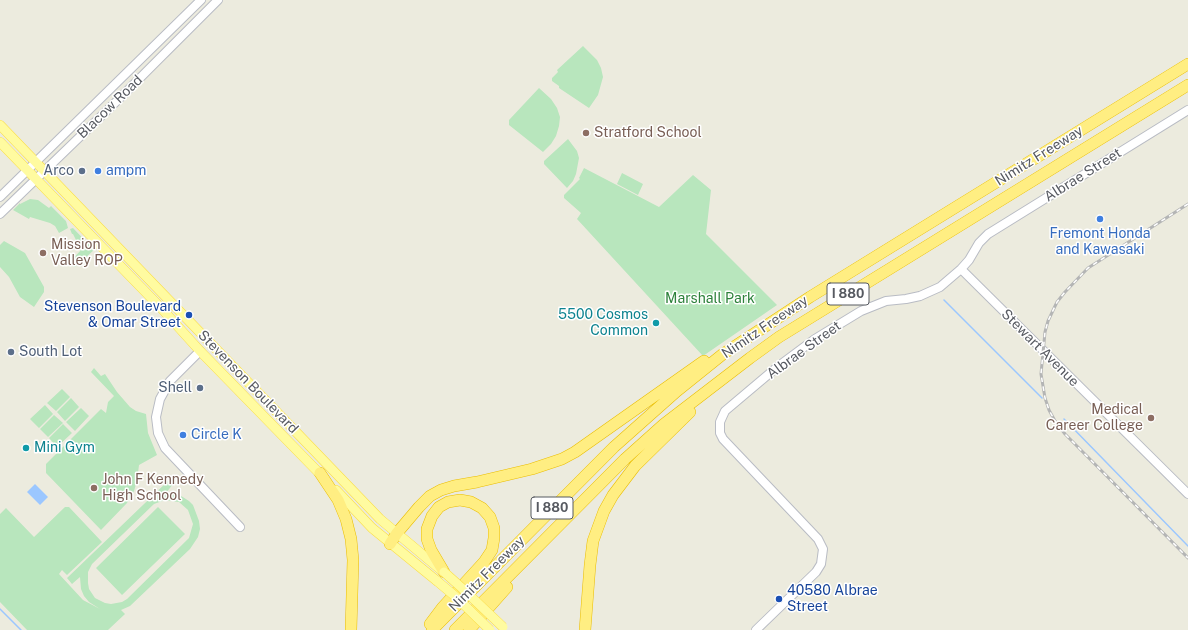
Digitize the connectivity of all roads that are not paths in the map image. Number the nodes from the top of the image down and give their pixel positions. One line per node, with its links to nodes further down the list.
1 (201, 0): 9 (street, Blacow Road)
2 (218, 0): 10 (street, Blacow Road)
3 (1188, 64): 17 (highway, Nimitz Freeway / I 880)
4 (1188, 70): 19 (highway, I 880)
5 (1188, 85): 18 (highway, Nimitz Freeway / I 880)
6 (1188, 110): 15 (street, Albrae Street)
7 (0, 125): 9 (main road, Stevenson Boulevard)
8 (0, 142): 11 (main road, Stevenson Boulevard)
9 (37, 162): 10 (main road, Stevenson Boulevard); 11 (street, Blacow Road)
10 (45, 170): 12 (street, Blacow Road); 23 (main road, Stevenson Boulevard)
11 (28, 171): 12 (main road, Stevenson Boulevard); 13 (street, Blacow Road)
12 (36, 179): 14 (street, Blacow Road); 16 (main road, Stevenson Boulevard)
13 (0, 197)
14 (0, 214)
15 (960, 269): 21 (street, Stewart Avenue); 35 (street, Albrae Street)
16 (200, 351): 20 (main road, Stevenson Boulevard); 22 (street)
17 (724, 354): 19 (highway, Nimitz Freeway / I 880); 23 (highway)
18 (722, 381): 25 (highway, Nimitz Freeway / I 880); 34 (highway)
19 (677, 391): 30 (highway, Nimitz Freeway / I 880)
20 (320, 473): 24 (main road, Stevenson Boulevard); 28 (highway)
21 (1188, 494)
22 (240, 527)
23 (397, 534): 24 (highway); 26 (main road, Stevenson Boulevard)
24 (390, 544): 26 (main road, Stevenson Boulevard)
25 (540, 544): 31 (highway, Nimitz Freeway / I 880); 32 (highway)
26 (440, 577): 27 (main road, Stevenson Boulevard, bridge); 29 (highway); 33 (main road, Stevenson Boulevard, bridge)
27 (504, 628)
28 (351, 630)
29 (425, 630)
30 (432, 630)
31 (455, 630)
32 (469, 630)
33 (490, 630)
34 (585, 630)
35 (756, 630)

